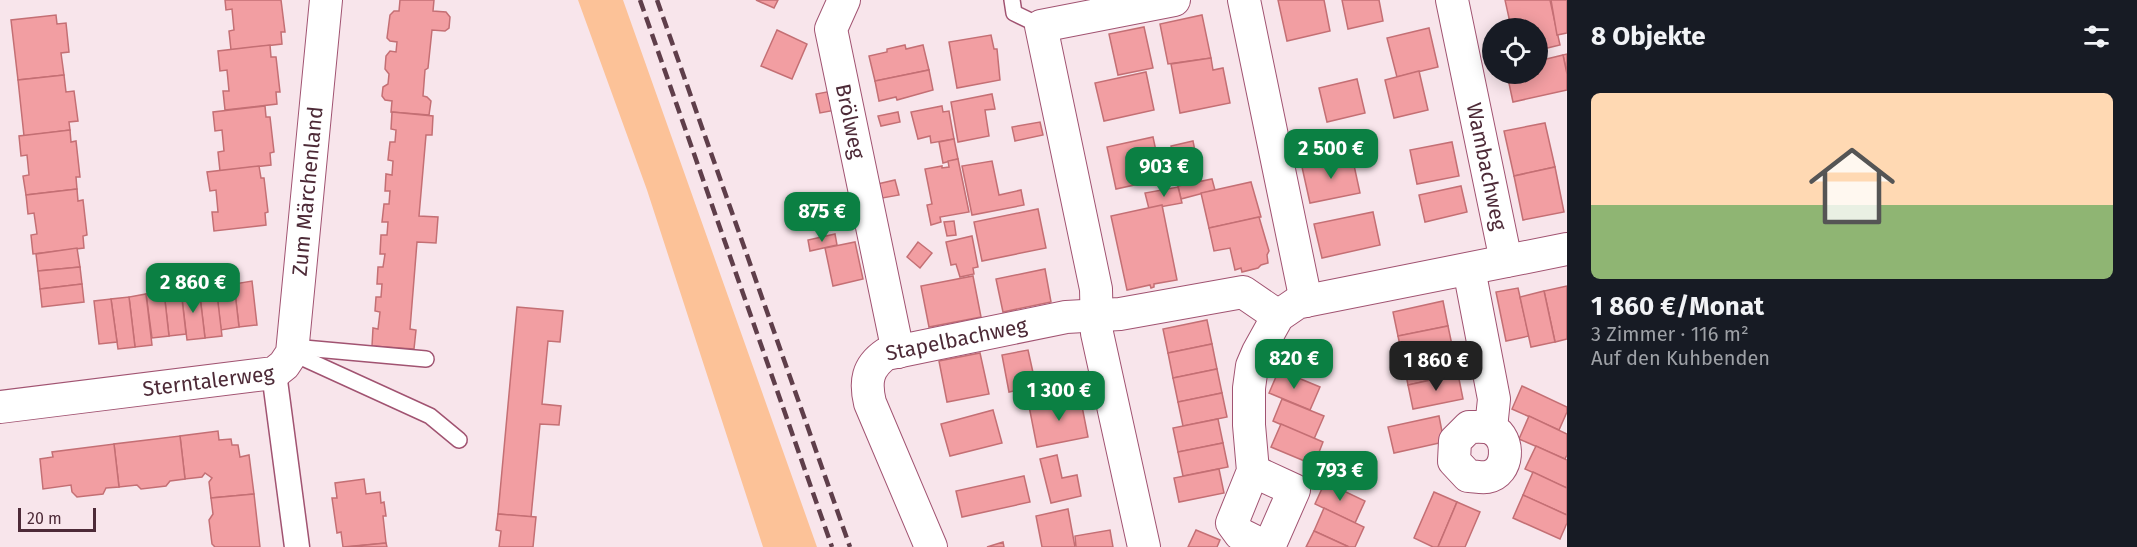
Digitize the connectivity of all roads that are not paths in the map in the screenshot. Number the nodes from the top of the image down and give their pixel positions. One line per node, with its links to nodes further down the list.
1 (326, 0): 15 (street, Zum Märchenland)
2 (844, 0): 14 (street, Brölweg)
3 (1012, 0): 7 (lane)
4 (1174, 0): 7 (street)
5 (1244, 0): 11 (street)
6 (1452, 0): 9 (street, Wambachweg)
7 (1041, 26): 12 (street)
8 (1567, 249): 9 (street)
9 (1506, 261): 10 (street)
10 (1469, 269): 11 (street); 18 (street)
11 (1306, 300): 13 (street)
12 (1095, 315): 13 (street, Stapelbachweg); 14 (street, Stapelbachweg); 23 (street)
13 (1278, 316): 20 (street)
14 (898, 352): 22 (street, Stapelbachweg)
15 (286, 357): 16 (lane); 17 (street, Sterntalerweg); 19 (lane); 21 (street, Sterntalerweg)
16 (426, 359)
17 (1, 399)
18 (1491, 428)
19 (459, 440)
20 (1253, 471): 24 (street); 24 (street)
21 (297, 547)
22 (931, 547)
23 (1144, 547)
24 (1268, 547)

